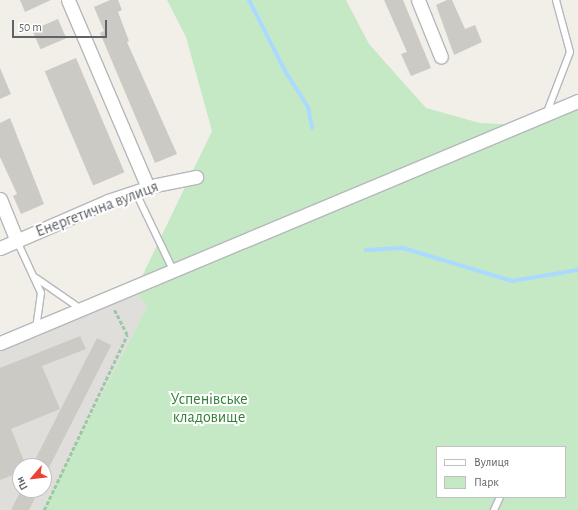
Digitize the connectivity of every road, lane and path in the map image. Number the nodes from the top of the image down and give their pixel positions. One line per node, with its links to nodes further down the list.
1 (68, 0): 10 (street)
2 (418, 0): 6 (street)
3 (556, 0): 4 (lane)
4 (570, 52): 5 (lane); 8 (lane)
5 (578, 52)
6 (442, 57)
7 (578, 101): 8 (street)
8 (546, 115): 14 (street)
9 (196, 177): 10 (street, Енергетична вулиця)
10 (142, 191): 12 (street, Енергетична вулиця); 14 (lane)
11 (0, 199): 12 (street)
12 (17, 241): 13 (street, Енергетична вулиця); 15 (lane)
13 (0, 248)
14 (173, 270): 16 (street)
15 (36, 278): 16 (lane); 18 (lane)
16 (81, 310): 18 (street)
17 (112, 311): 21 (path)
18 (35, 329): 19 (street)
19 (0, 344)
20 (500, 498): 22 (lane)
21 (44, 510)
22 (494, 510)

